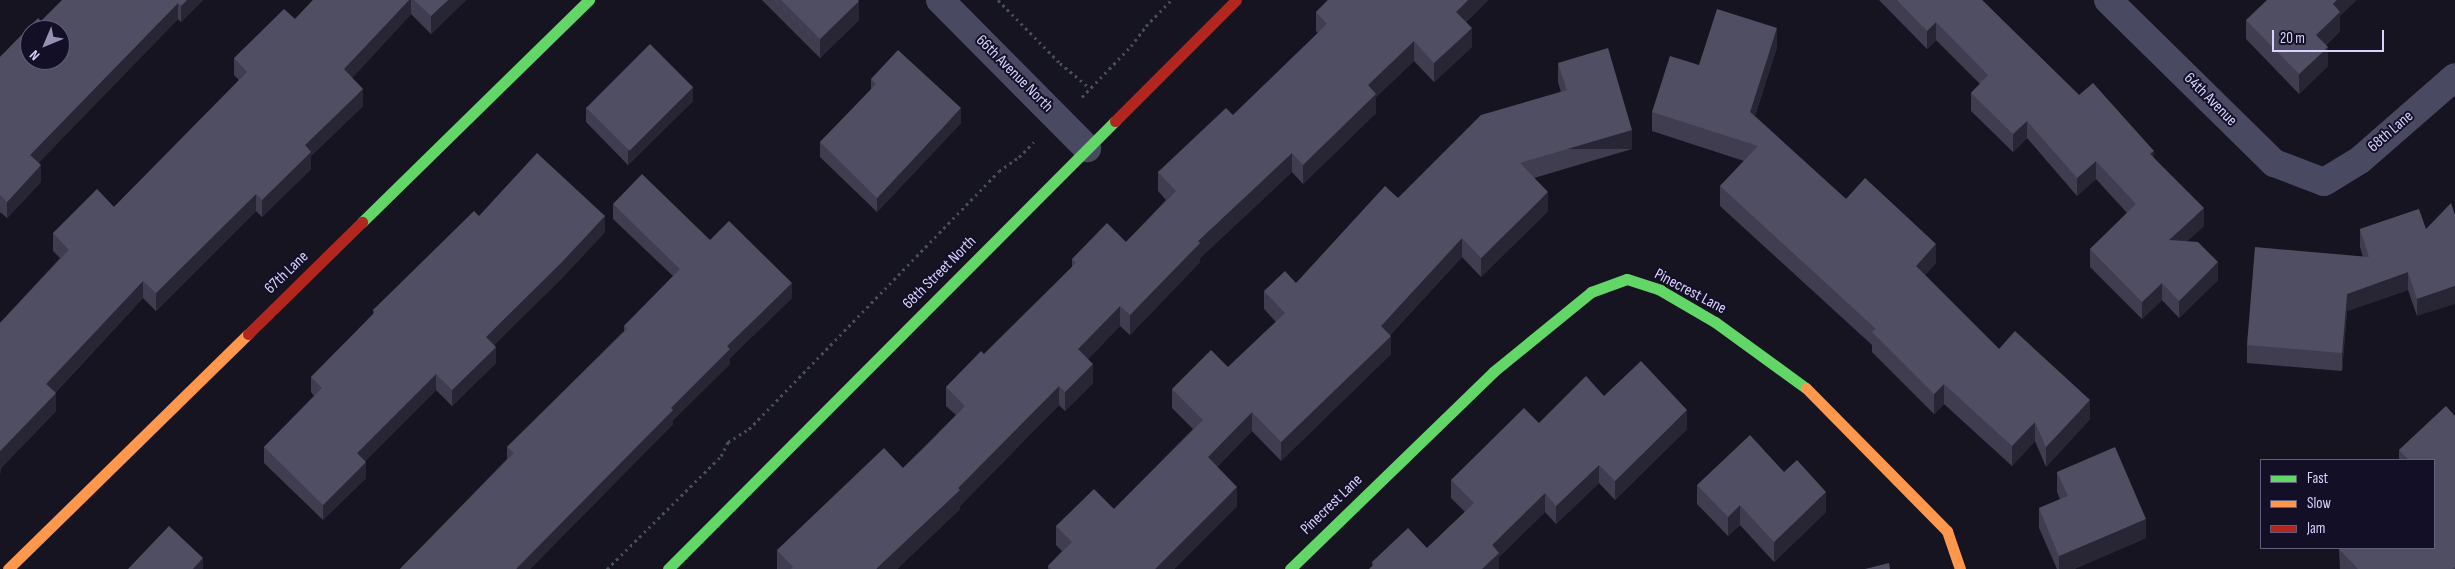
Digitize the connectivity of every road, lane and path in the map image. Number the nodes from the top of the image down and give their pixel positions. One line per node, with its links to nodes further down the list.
1 (589, 0): 13 (street, 67th Lane)
2 (940, 0): 11 (street, 66th Avenue North)
3 (998, 0): 8 (path)
4 (1171, 0): 8 (path)
5 (1236, 0): 11 (street, 68th Street North)
6 (2108, 0): 12 (street, 64th Avenue)
7 (2455, 77): 12 (street, 68th Lane)
8 (1090, 88): 9 (path)
9 (1079, 99)
10 (1036, 140): 14 (path)
11 (1087, 148): 15 (street, 68th Street North)
12 (2324, 182)
13 (8, 569)
14 (607, 569)
15 (668, 569)
16 (1290, 569): 17 (street, Pinecrest Lane)
17 (1960, 569)

